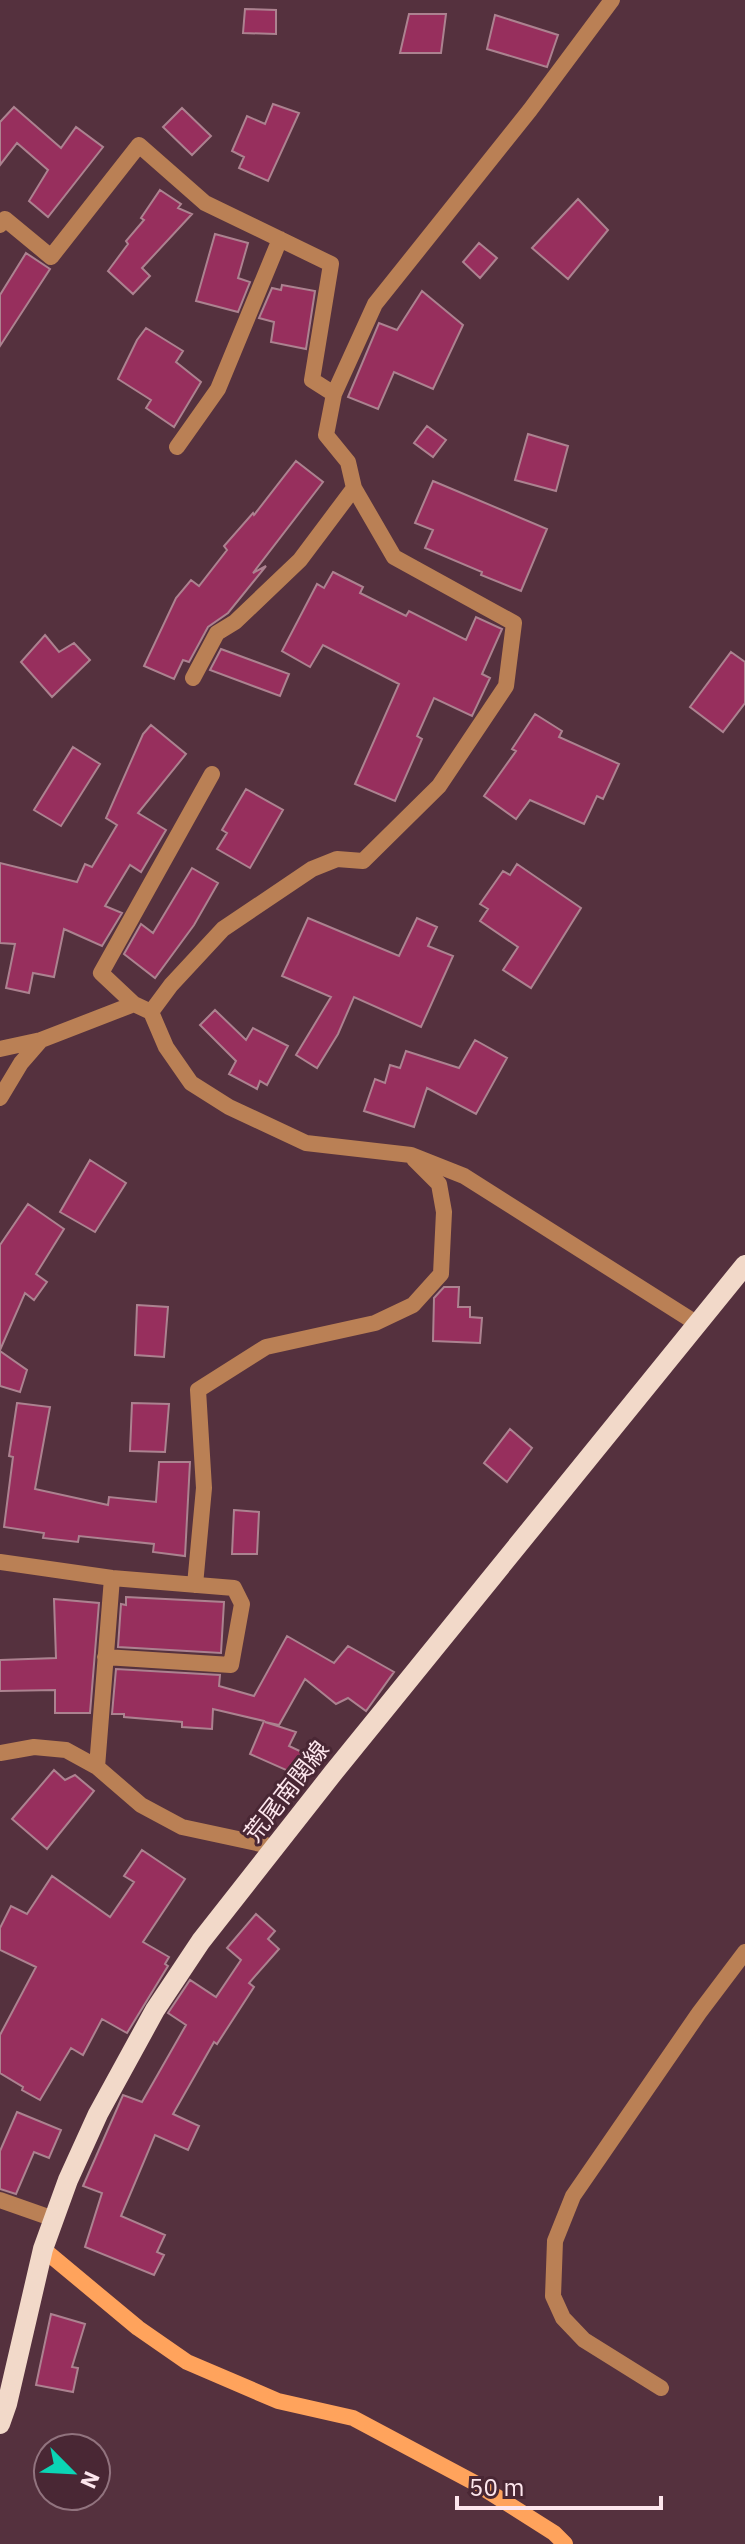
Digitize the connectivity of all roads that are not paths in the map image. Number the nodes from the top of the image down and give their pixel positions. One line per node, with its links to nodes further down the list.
1 (612, 0): 4 (street)
2 (0, 225): 3 (street)
3 (280, 239): 4 (street); 5 (street)
4 (334, 394): 6 (street)
5 (177, 447)
6 (354, 488): 7 (street); 10 (street)
7 (193, 678)
8 (212, 774): 9 (street)
9 (134, 1004): 10 (street); 11 (street)
10 (151, 1012): 14 (street)
11 (41, 1040): 12 (street); 13 (street)
12 (0, 1049)
13 (0, 1098)
14 (411, 1155): 16 (street); 19 (street)
15 (745, 1265): 16 (main road, 荒尾南関線)
16 (696, 1323): 23 (main road, 荒尾南関線)
17 (0, 1562): 18 (street)
18 (112, 1578): 19 (street); 20 (street)
19 (195, 1585): 20 (street)
20 (105, 1657): 22 (street)
21 (0, 1753): 22 (street)
22 (97, 1767): 23 (street)
23 (275, 1847): 26 (main road, 荒尾南関線)
24 (745, 1952): 28 (street)
25 (0, 2200): 26 (street)
26 (54, 2219): 27 (main road, 荒尾南関線)
27 (43, 2249): 29 (main road, 荒尾南関線); 30 (street)
28 (661, 2388)
29 (0, 2424)
30 (565, 2544)

